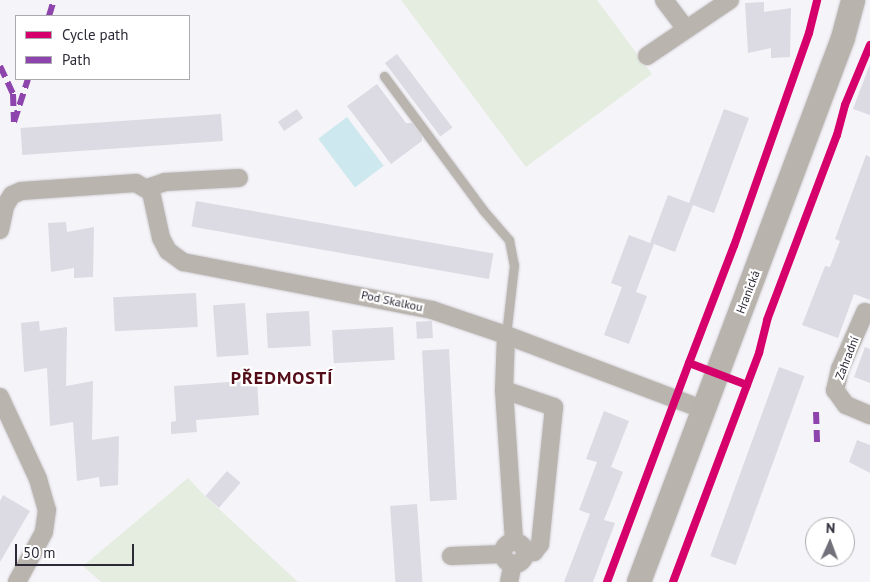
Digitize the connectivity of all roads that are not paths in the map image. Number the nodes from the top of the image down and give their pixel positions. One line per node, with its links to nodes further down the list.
1 (730, 0): 4 (street)
2 (853, 0): 14 (main road, Hranická)
3 (670, 2): 4 (street)
4 (685, 28): 5 (street)
5 (647, 56)
6 (384, 76): 11 (lane)
7 (239, 178): 8 (street)
8 (147, 188): 9 (street); 11 (street, Pod Skalkou)
9 (0, 230)
10 (865, 312): 15 (street, Zahradní)
11 (506, 334): 12 (street); 14 (street, Pod Skalkou)
12 (504, 390): 16 (street); 16 (street)
13 (0, 397): 18 (street)
14 (704, 410): 20 (main road, Hranická)
15 (870, 415)
16 (514, 553): 17 (street); 19 (street)
17 (451, 556)
18 (16, 582)
19 (509, 582)
20 (639, 582)

